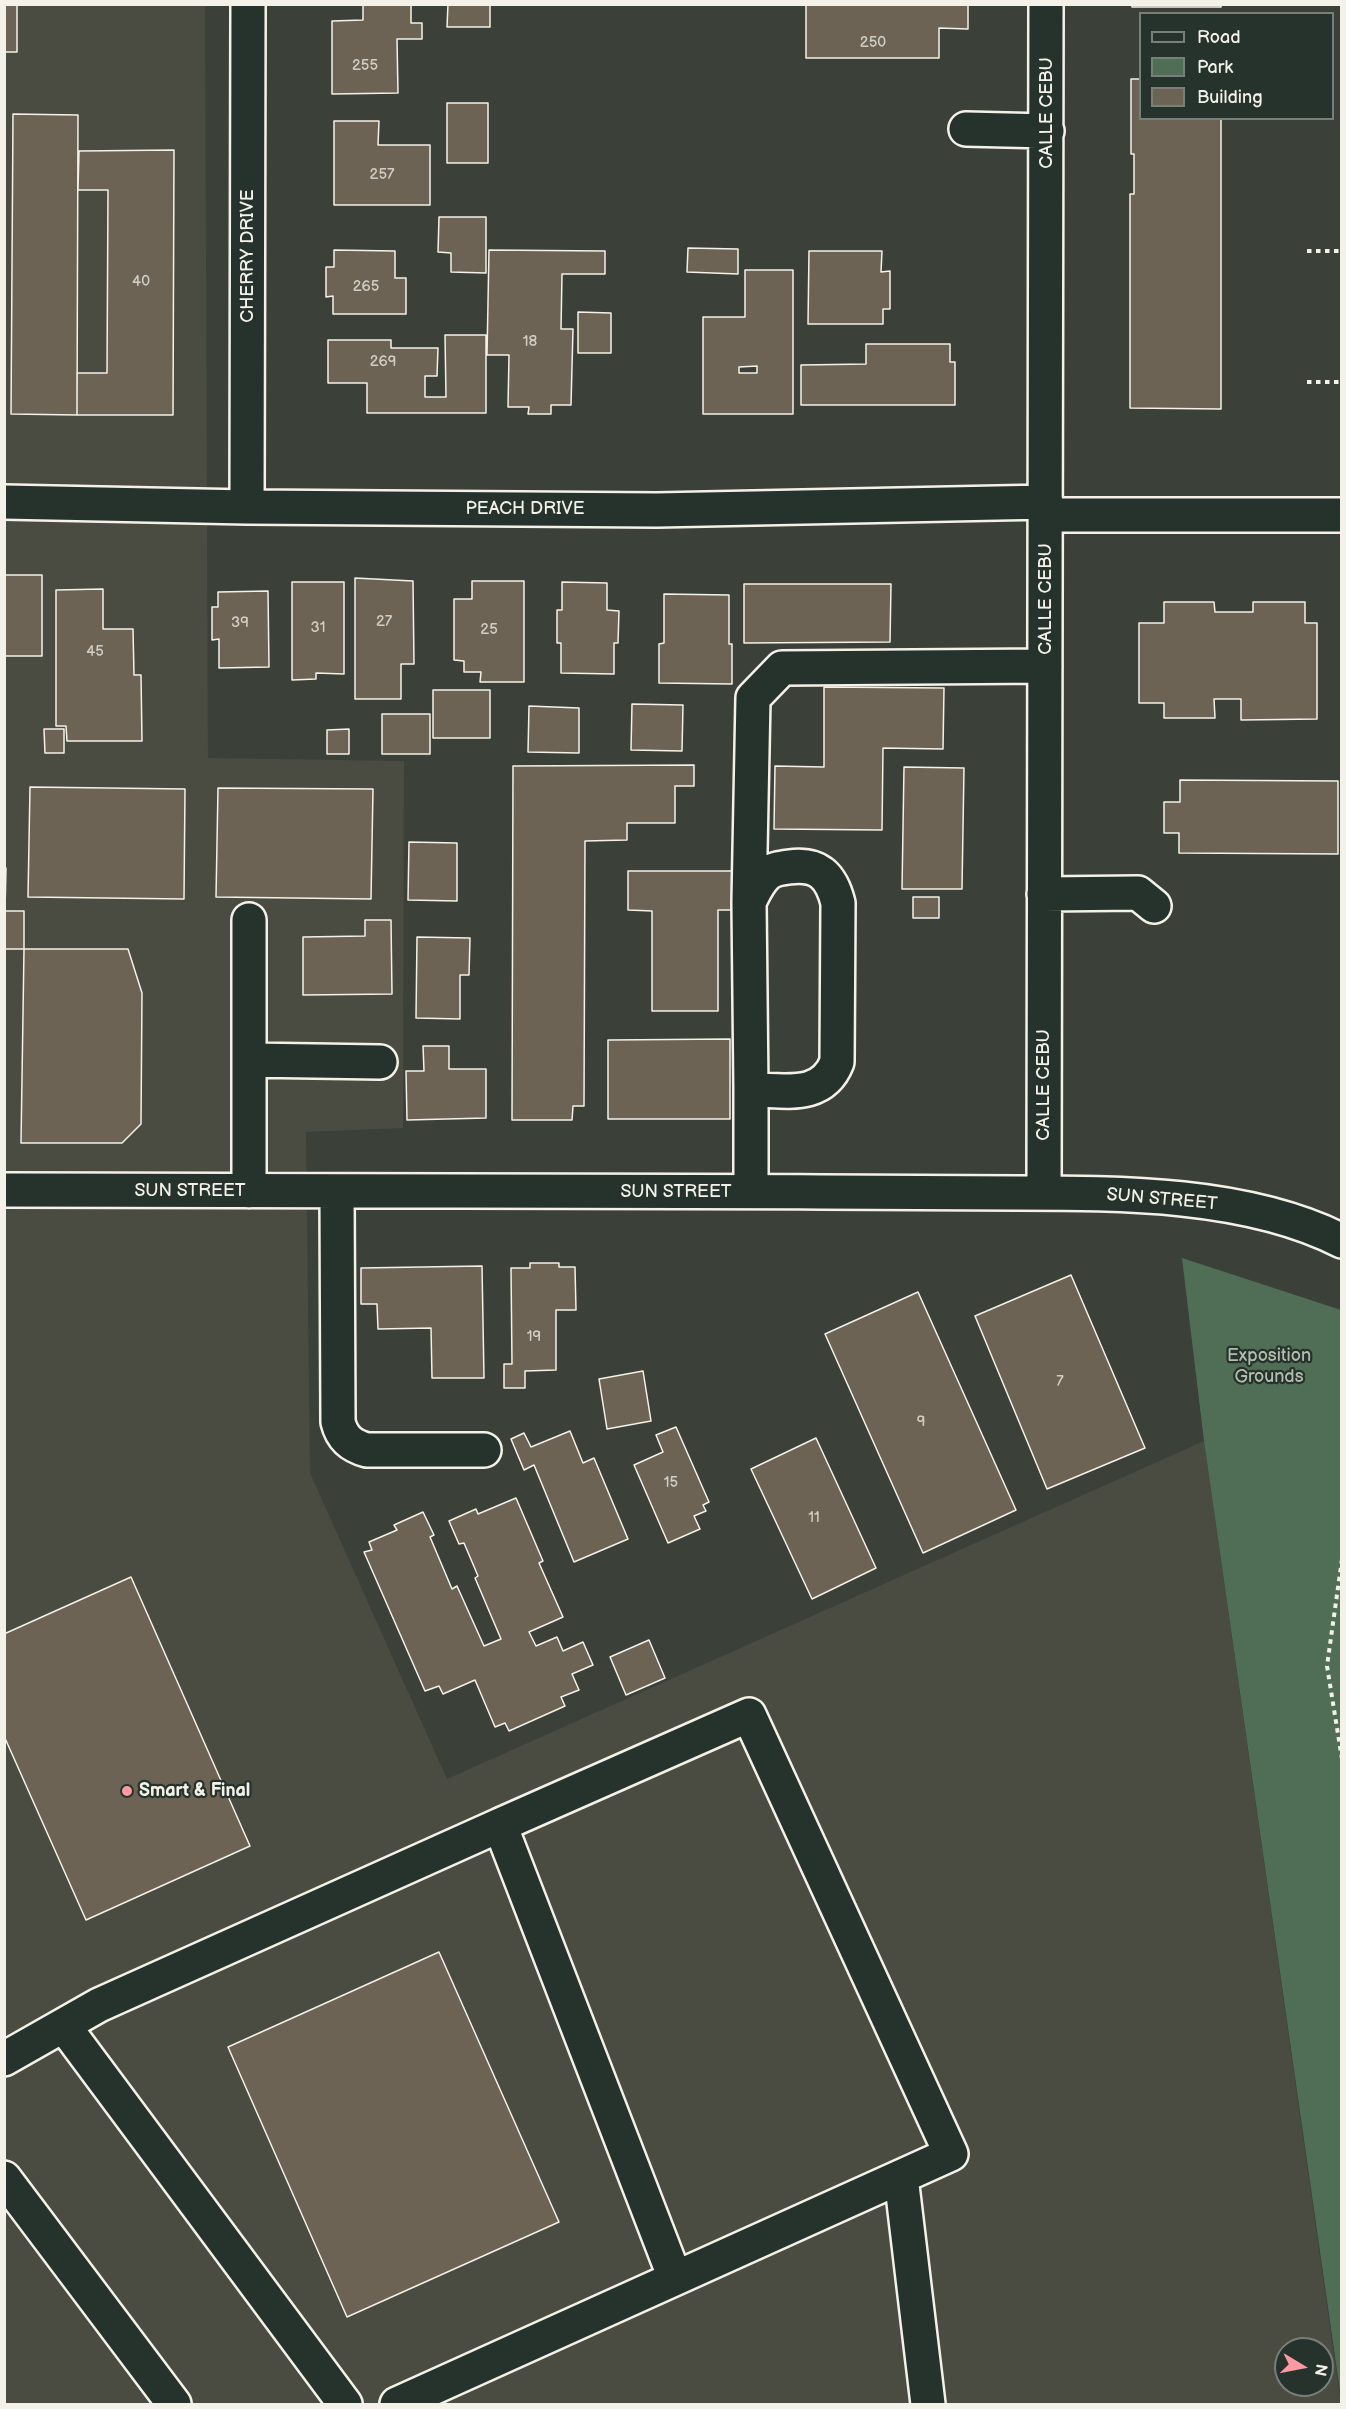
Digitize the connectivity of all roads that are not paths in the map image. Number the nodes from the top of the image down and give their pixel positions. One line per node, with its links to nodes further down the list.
1 (248, 4): 6 (street, CHERRY DRIVE)
2 (1046, 4): 4 (street, CALLE CEBU)
3 (966, 129): 4 (street)
4 (1047, 130): 7 (street, CALLE CEBU)
5 (4, 502): 6 (street, PEACH DRIVE)
6 (247, 507): 7 (street, PEACH DRIVE)
7 (1046, 508): 8 (street, PEACH DRIVE); 9 (street, CALLE CEBU)
8 (1341, 515)
9 (1045, 666): 10 (street, CALLE CEBU); 11 (street)
10 (1044, 894): 12 (street); 21 (street, CALLE CEBU)
11 (750, 902): 16 (street); 16 (street)
12 (1154, 906)
13 (249, 920): 14 (street)
14 (249, 1060): 15 (street); 18 (street)
15 (380, 1062)
16 (751, 1090): 19 (street)
17 (4, 1190): 18 (street, SUN STREET)
18 (249, 1191): 20 (street, SUN STREET)
19 (751, 1191): 20 (street, SUN STREET); 21 (street, SUN STREET)
20 (337, 1192): 23 (street)
21 (1044, 1193): 22 (street, SUN STREET)
22 (1341, 1241)
23 (484, 1450)
24 (500, 1825): 25 (street); 27 (street); 29 (street)
25 (64, 2026): 26 (street); 31 (street)
26 (4, 2059)
27 (901, 2177): 29 (street); 33 (street)
28 (4, 2178): 30 (street)
29 (675, 2278): 32 (street)
30 (174, 2404)
31 (345, 2404)
32 (397, 2404)
33 (928, 2404)

